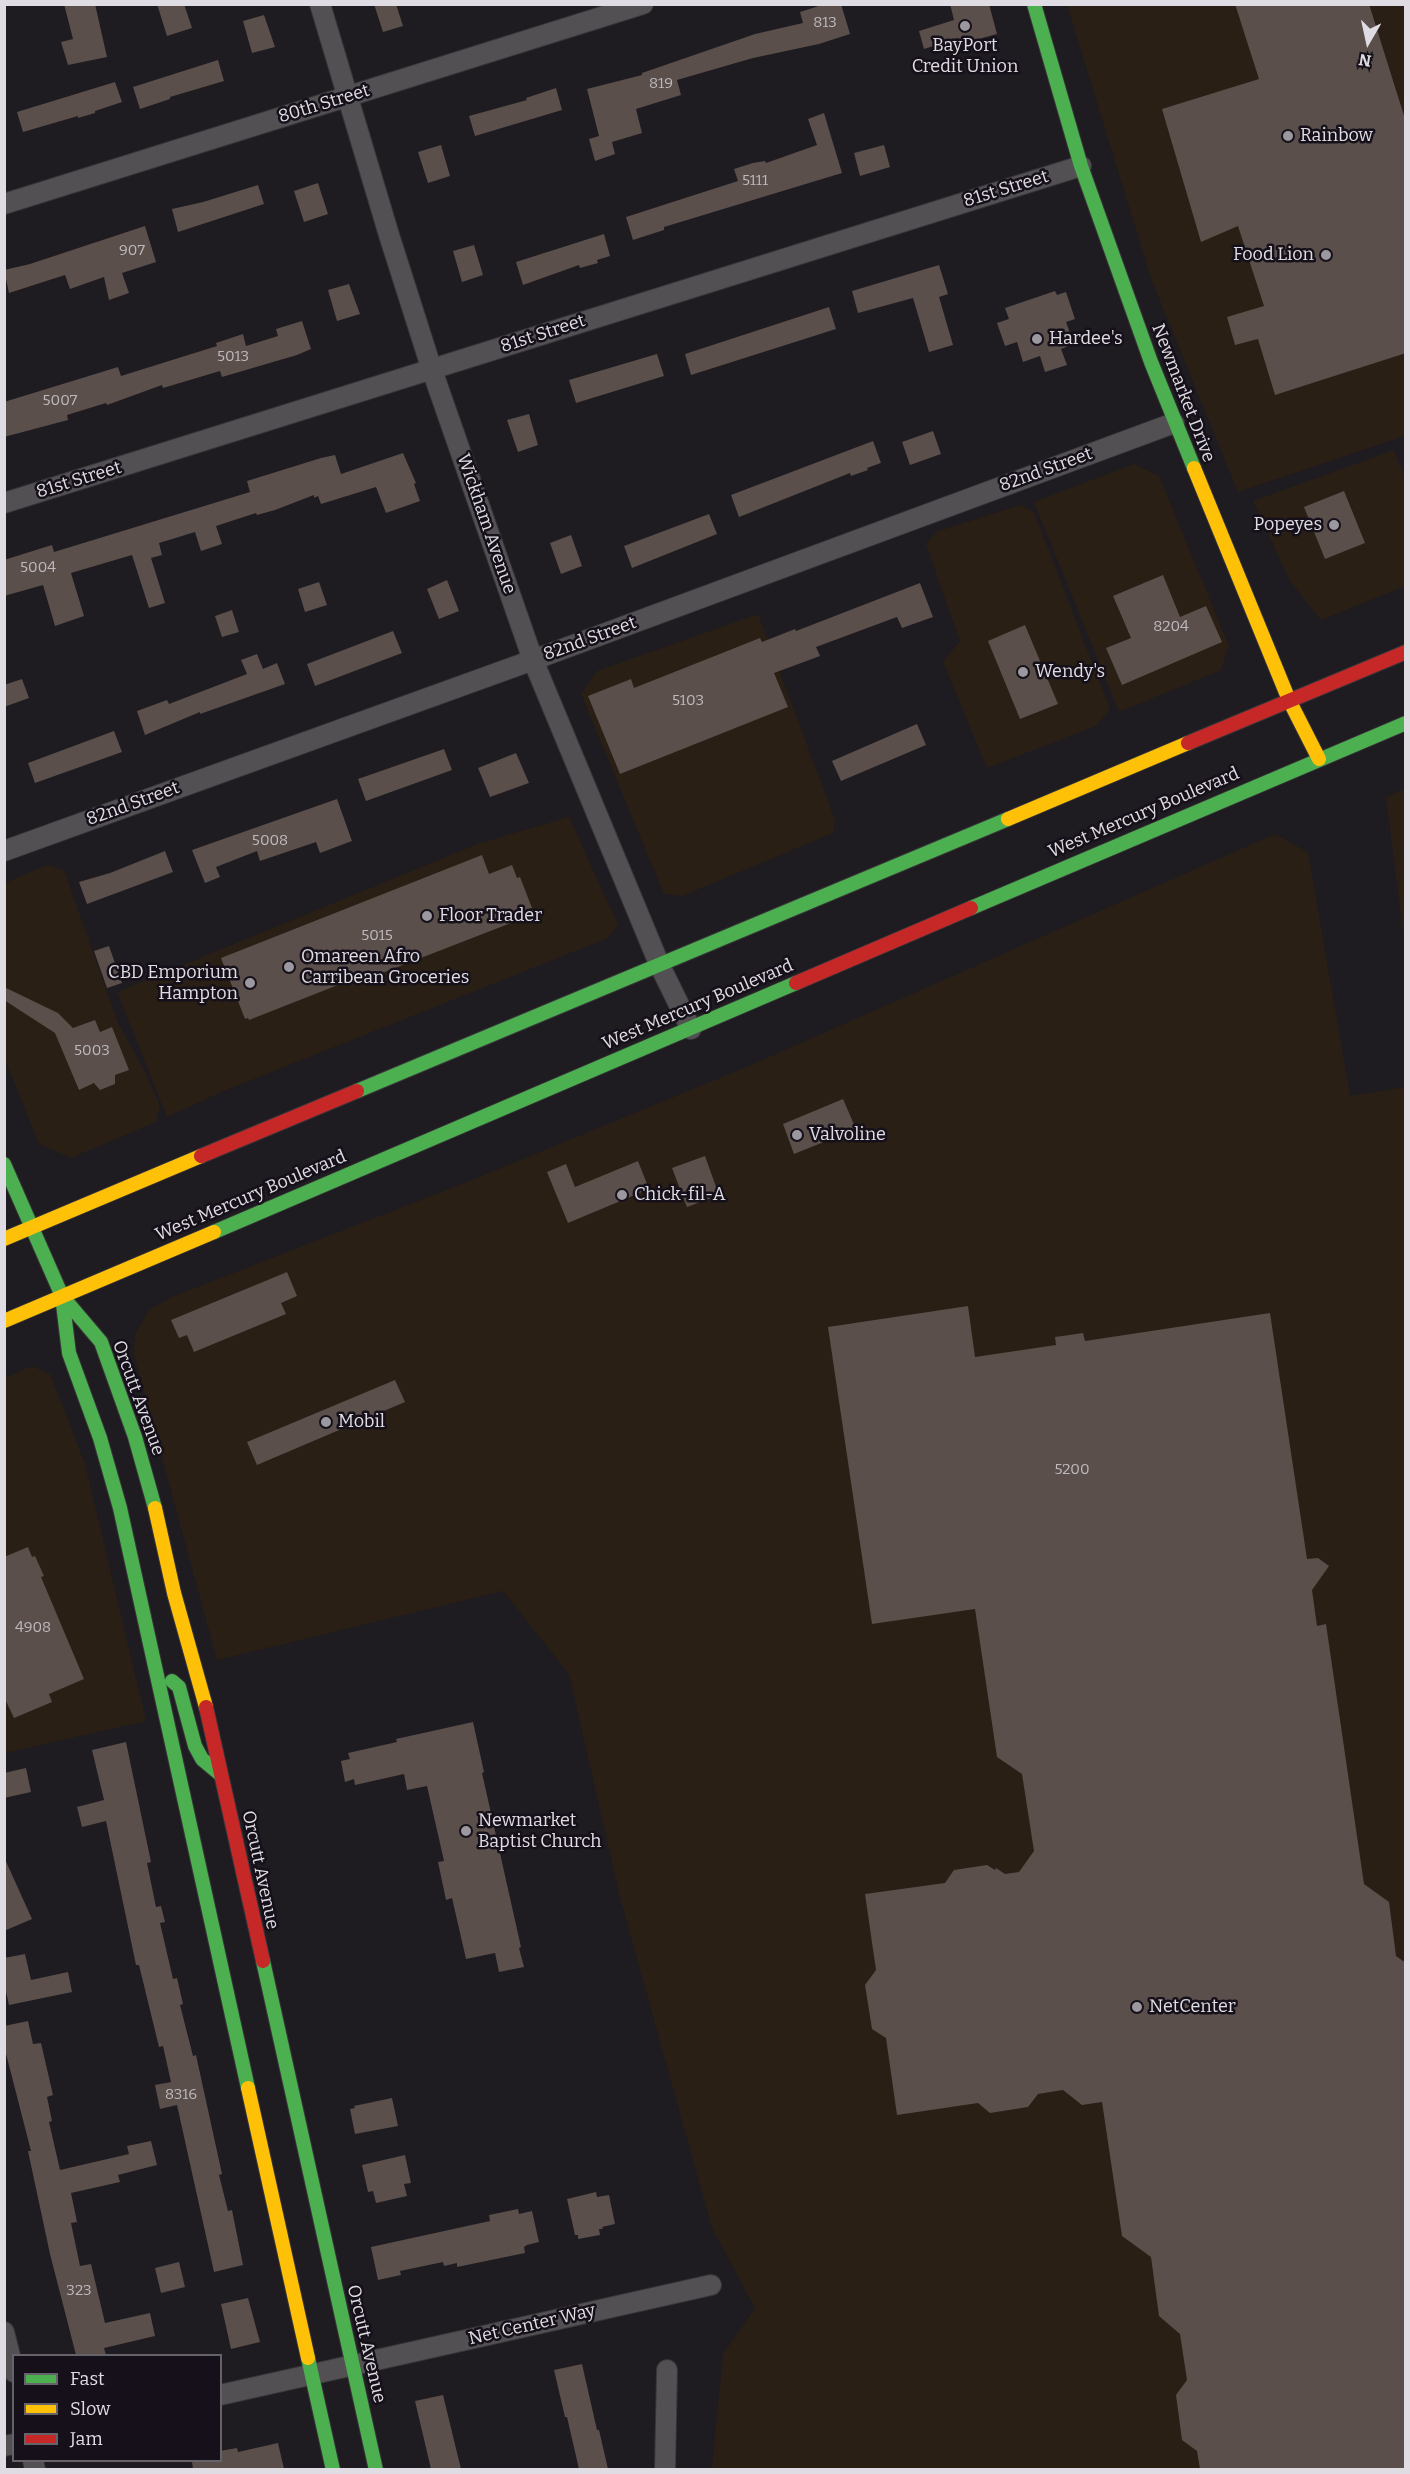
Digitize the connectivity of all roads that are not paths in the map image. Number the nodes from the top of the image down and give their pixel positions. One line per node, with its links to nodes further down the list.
1 (320, 4): 4 (street, Wickham Avenue)
2 (643, 4): 4 (street, 80th Street)
3 (1034, 4): 5 (main road, Newmarket Drive)
4 (347, 97): 6 (street, 80th Street); 7 (street, Wickham Avenue)
5 (1082, 166): 7 (street, 81st Street); 8 (main road, Newmarket Drive)
6 (4, 204)
7 (432, 370): 9 (street, 81st Street); 11 (street, Wickham Avenue)
8 (1174, 423): 11 (street, 82nd Street); 12 (main road, Newmarket Drive)
9 (4, 503)
10 (1406, 652): 12 (main road)
11 (533, 660): 15 (street, 82nd Street); 16 (street, Wickham Avenue)
12 (1289, 700): 14 (main road, Newmarket Drive); 16 (main road)
13 (1406, 723): 14 (main road, West Mercury Boulevard)
14 (1319, 759): 17 (main road, West Mercury Boulevard)
15 (4, 851)
16 (660, 966): 17 (street, Wickham Avenue); 19 (main road)
17 (690, 1029): 21 (main road, West Mercury Boulevard)
18 (4, 1164): 19 (main road, Orcutt Avenue)
19 (31, 1227): 20 (main road); 21 (main road, Orcutt Avenue)
20 (4, 1239)
21 (62, 1296): 22 (main road, West Mercury Boulevard); 23 (main road, Orcutt Avenue); 24 (main road, Orcutt Avenue)
22 (4, 1321)
23 (159, 1681): 24 (main road); 30 (main road, Orcutt Avenue)
24 (221, 1775): 28 (main road, Orcutt Avenue)
25 (711, 2285): 28 (street, Net Center Way)
26 (4, 2332): 27 (street)
27 (12, 2364)
28 (352, 2364): 30 (street, Net Center Way); 33 (main road, Orcutt Avenue)
29 (667, 2370): 34 (street)
30 (313, 2374): 31 (street, Net Center Way); 32 (main road, Orcutt Avenue)
31 (222, 2395)
32 (333, 2469)
33 (376, 2469)
34 (665, 2469)

